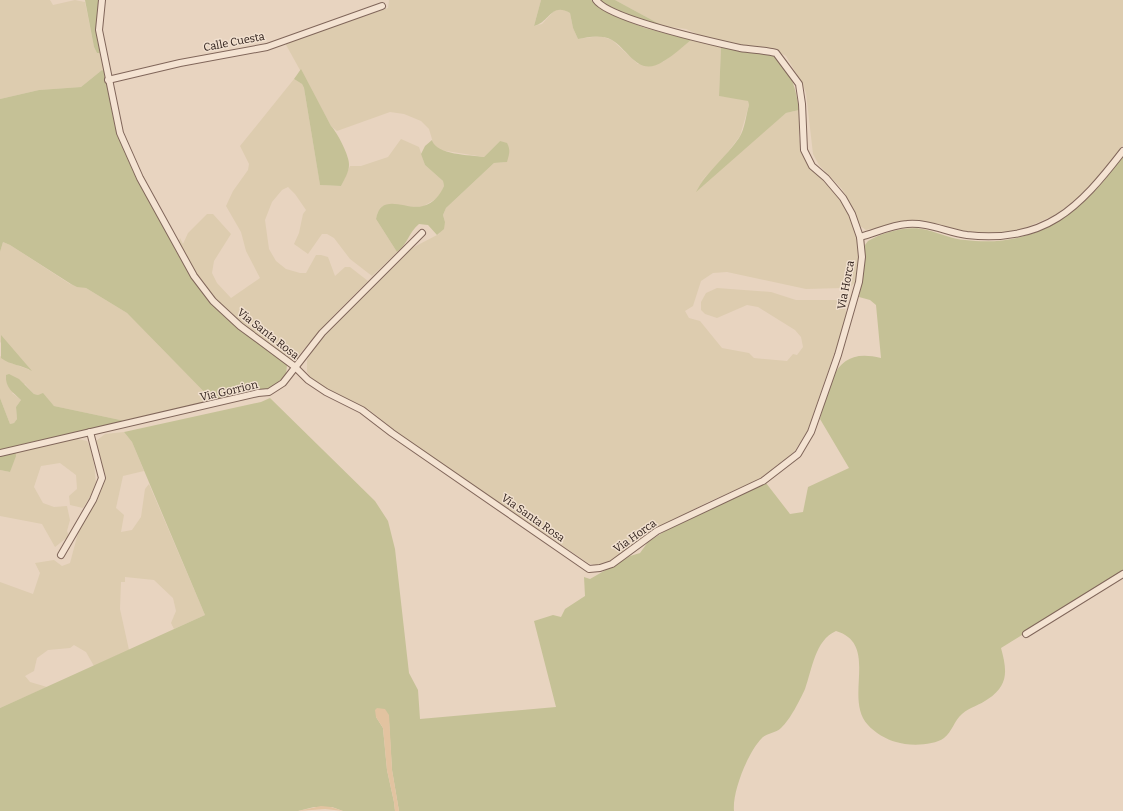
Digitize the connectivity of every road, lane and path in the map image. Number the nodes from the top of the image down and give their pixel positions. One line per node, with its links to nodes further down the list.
1 (102, 0): 4 (street, Via Santa Rosa)
2 (596, 0): 7 (street, Via Horca)
3 (382, 6): 4 (street, Calle Cuesta)
4 (108, 80): 8 (street, Via Santa Rosa)
5 (1123, 151): 7 (street)
6 (422, 233): 8 (street, Via Gorrion)
7 (860, 237): 12 (street, Via Horca)
8 (294, 366): 9 (street, Via Gorrion); 12 (street, Via Santa Rosa)
9 (90, 432): 10 (street, Via Gorrion); 11 (street)
10 (0, 453)
11 (61, 556)
12 (584, 565)
13 (1123, 574): 14 (street)
14 (1026, 634)

